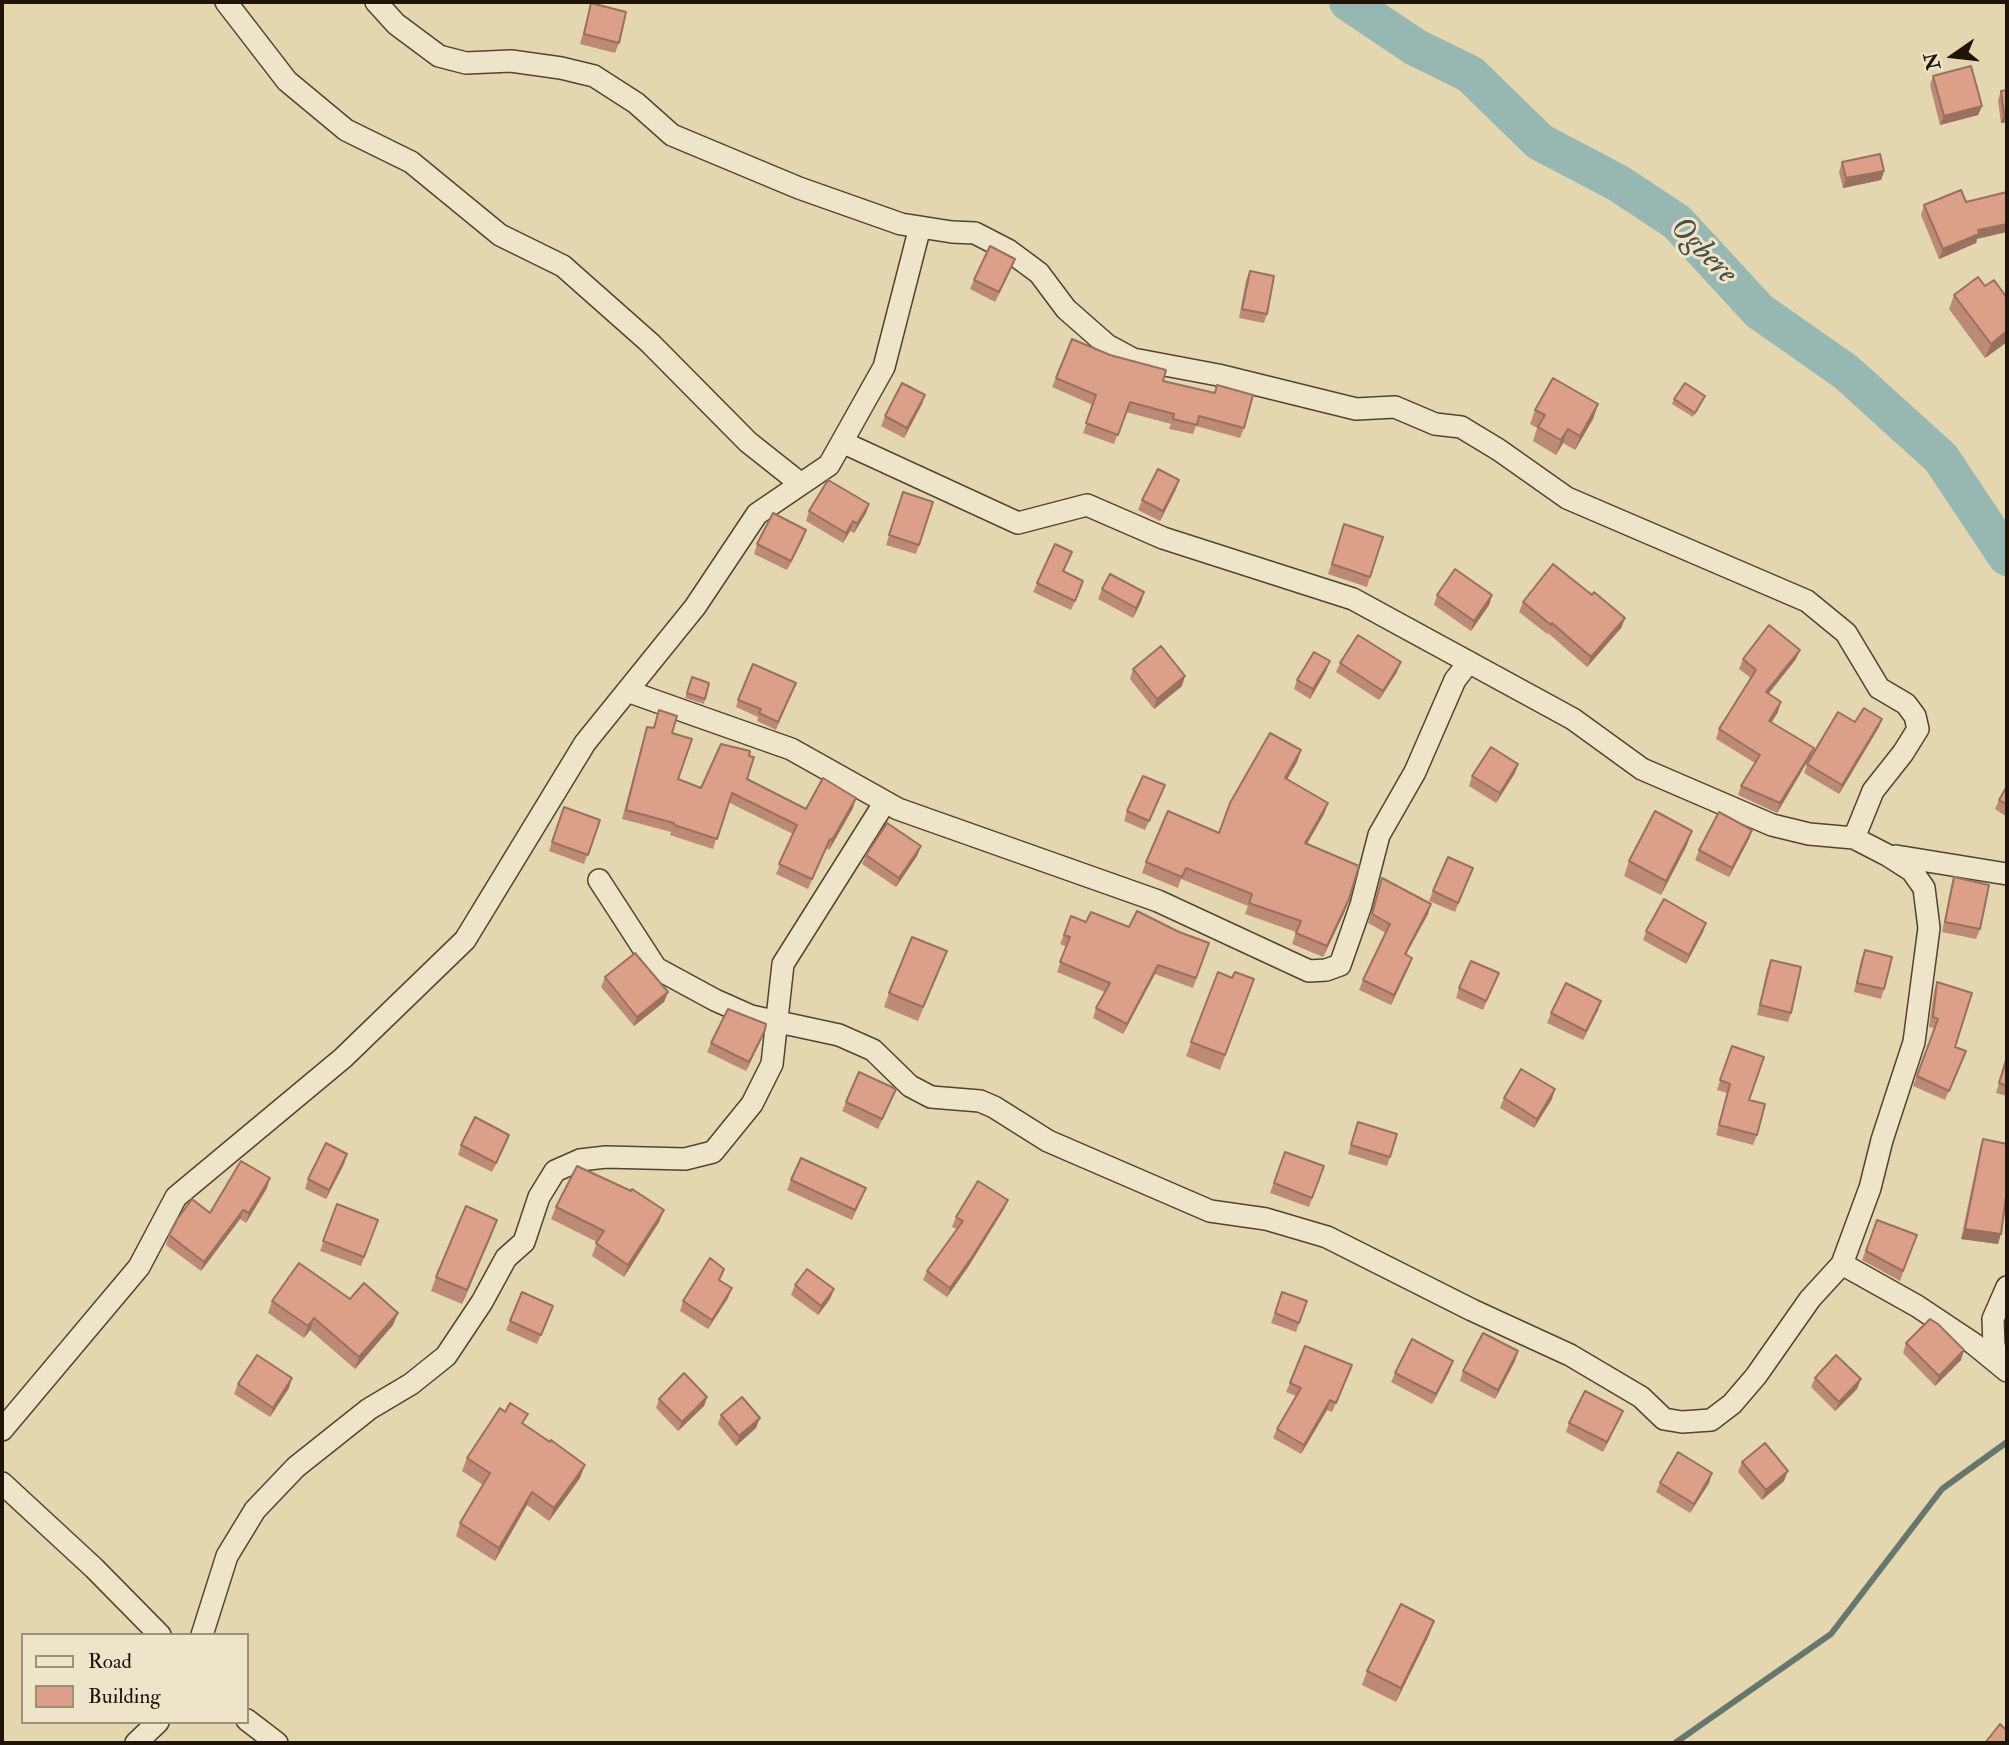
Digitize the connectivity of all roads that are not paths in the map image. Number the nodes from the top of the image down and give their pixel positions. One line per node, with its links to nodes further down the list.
1 (226, 2): 5 (street)
2 (376, 2): 3 (street)
3 (920, 227): 4 (street); 9 (street)
4 (842, 442): 5 (street); 6 (street)
5 (801, 484): 7 (street)
6 (1469, 663): 8 (street); 9 (street)
7 (626, 691): 8 (street); 17 (street)
8 (885, 803): 13 (street)
9 (1854, 838): 10 (street)
10 (1887, 855): 11 (street); 14 (street)
11 (2007, 874)
12 (599, 880): 13 (street)
13 (777, 1022): 14 (street); 20 (street)
14 (1842, 1264): 16 (street)
15 (2007, 1287): 16 (street)
16 (2005, 1368)
17 (2, 1430)
18 (2, 1482): 19 (street)
19 (158, 1633)
20 (203, 1633)
21 (248, 1721): 24 (street)
22 (157, 1724): 23 (street)
23 (136, 1743)
24 (277, 1743)

